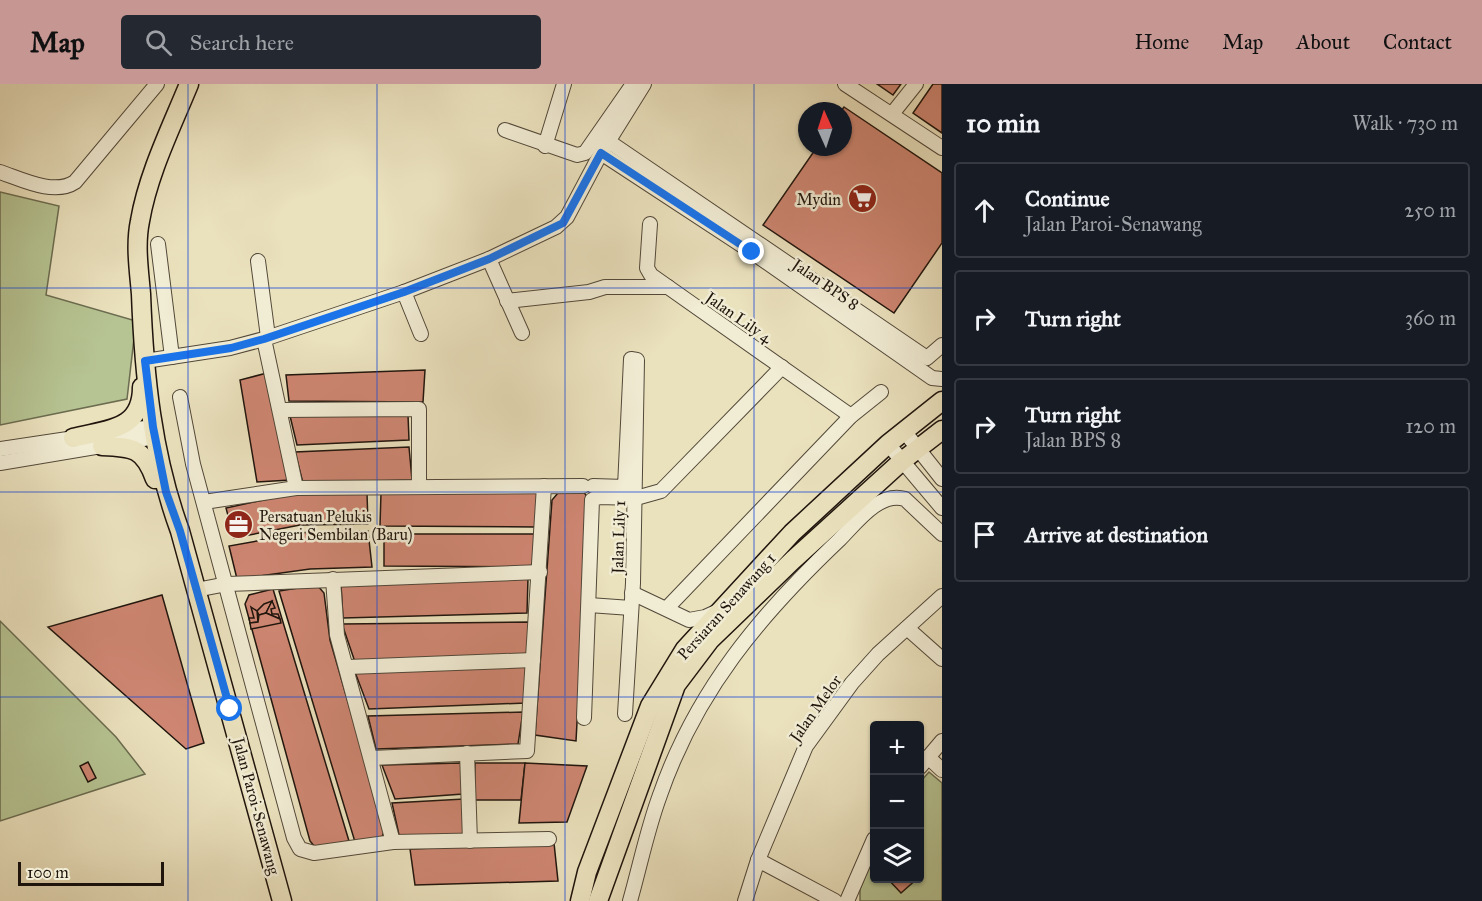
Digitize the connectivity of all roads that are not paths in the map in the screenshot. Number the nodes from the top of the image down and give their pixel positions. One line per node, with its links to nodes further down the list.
1 (157, 84): 13 (street)
2 (189, 84): 25 (main road, Jalan Paroi-Senawang)
3 (564, 84): 10 (street)
4 (633, 84): 10 (street)
5 (644, 84): 11 (street)
6 (845, 84): 8 (street)
7 (916, 84): 8 (street)
8 (892, 114): 12 (street)
9 (505, 130): 10 (street)
10 (545, 146)
11 (605, 147): 16 (street); 24 (street); 28 (street, Jalan BPS 8)
12 (942, 148)
13 (0, 172)
14 (650, 224): 18 (street, Jalan Lily 4)
15 (158, 244): 26 (street)
16 (489, 259): 19 (street); 20 (street)
17 (258, 261): 23 (street)
18 (668, 287): 20 (street); 27 (street, Jalan Lily 4)
19 (404, 292): 22 (street); 23 (street)
20 (507, 301): 21 (street)
21 (522, 333)
22 (421, 334)
23 (266, 338): 26 (street); 33 (street)
24 (942, 345)
25 (144, 354): 26 (street); 37 (main road, Jalan Paroi-Senawang); 38 (main road)
26 (172, 357)
27 (782, 367): 34 (street, Jalan Lily 4); 49 (street)
28 (942, 379)
29 (942, 390): 36 (main road)
30 (881, 392): 34 (street)
31 (180, 397): 50 (street)
32 (942, 401): 36 (main road, Persiaran Senawang 1)
33 (280, 410): 47 (street); 48 (street)
34 (851, 416): 62 (street)
35 (942, 430): 41 (main road, Persiaran Senawang 1)
36 (904, 431): 39 (main road, Persiaran Senawang 1); 41 (street)
37 (154, 432): 38 (street); 40 (street); 52 (main road, Jalan Paroi-Senawang)
38 (73, 438): 42 (street)
39 (888, 444): 43 (street); 63 (main road, Persiaran Senawang 1)
40 (102, 446): 44 (street); 52 (main road)
41 (919, 449): 43 (main road, Persiaran Senawang 1); 45 (street)
42 (0, 450)
43 (902, 461): 51 (street); 84 (main road, Persiaran Senawang 1)
44 (0, 463)
45 (942, 479)
46 (544, 486): 47 (street); 49 (street, Jalan Lily 1); 54 (street)
47 (419, 487): 48 (street)
48 (297, 488): 50 (street)
49 (636, 498): 58 (street, Jalan Lily 1); 60 (street)
50 (204, 502): 56 (street)
51 (942, 508)
52 (180, 531): 57 (main road, Jalan Paroi-Senawang)
53 (942, 534): 85 (street)
54 (540, 572): 55 (street); 68 (street)
55 (333, 579): 56 (street); 69 (street)
56 (227, 584): 57 (street); 79 (street)
57 (196, 590): 82 (main road, Jalan Paroi-Senawang)
58 (632, 593): 61 (street, Jalan Lily 1); 62 (street)
59 (942, 596): 65 (street, Jalan Melor)
60 (589, 605): 61 (street); 71 (street)
61 (631, 608): 70 (street, Jalan Lily 1)
62 (667, 608): 64 (street)
63 (719, 610): 64 (street); 66 (main road, Persiaran Senawang 1)
64 (682, 617): 66 (street)
65 (907, 628): 67 (street); 81 (street, Jalan Melor)
66 (685, 649): 83 (main road, Persiaran Senawang 1)
67 (942, 659)
68 (533, 660): 69 (street); 73 (street)
69 (348, 667): 74 (street)
70 (625, 714)
71 (584, 718)
72 (942, 741): 75 (street)
73 (467, 753): 74 (street); 78 (street)
74 (372, 758): 79 (street)
75 (924, 762): 76 (street)
76 (942, 770)
77 (549, 839): 78 (street)
78 (470, 841): 79 (street)
79 (393, 842)
80 (870, 848): 88 (street)
81 (758, 860): 86 (street, Jalan Melor); 87 (street)
82 (282, 901)
83 (580, 901)
84 (598, 901)
85 (630, 901)
86 (745, 901)
87 (836, 901)
88 (847, 901)

